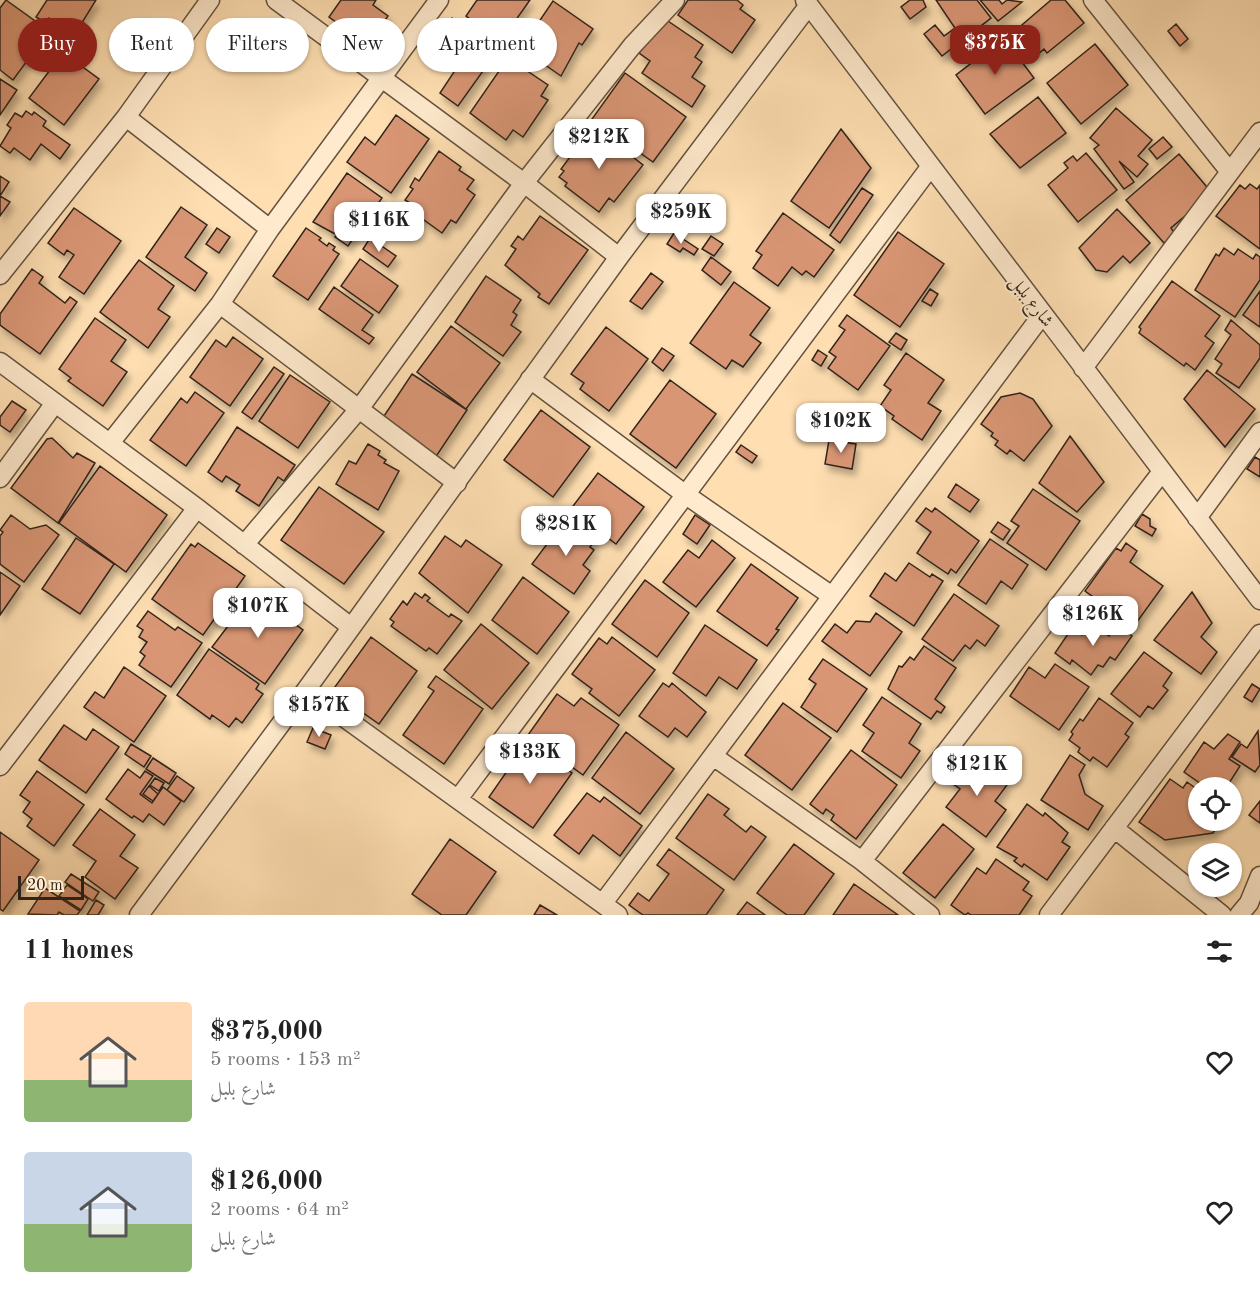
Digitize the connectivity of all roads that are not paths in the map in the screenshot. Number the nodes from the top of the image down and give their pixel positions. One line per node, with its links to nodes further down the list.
1 (210, 0): 8 (street)
2 (276, 0): 7 (street)
3 (439, 0): 7 (street)
4 (675, 0): 12 (street)
5 (1093, 0): 11 (street)
6 (807, 2): 10 (street, شارع بلبل); 14 (street)
7 (380, 77): 12 (street); 13 (street)
8 (126, 117): 13 (street); 15 (street)
9 (1260, 132): 11 (street)
10 (931, 166): 17 (street, شارع بلبل); 28 (street)
11 (1230, 172): 19 (street)
12 (524, 183): 14 (street); 22 (street)
13 (270, 229): 16 (street)
14 (619, 257): 20 (street)
15 (0, 275)
16 (220, 304): 22 (street); 24 (street)
17 (1042, 315): 19 (street, شارع بلبل); 32 (street)
18 (0, 362): 21 (street)
19 (1083, 368): 25 (street, شارع بلبل)
20 (530, 380): 27 (street); 28 (street)
21 (55, 403): 24 (street); 26 (street)
22 (359, 409): 27 (street); 31 (street)
23 (1260, 432): 30 (street)
24 (110, 443): 29 (street)
25 (1161, 473): 30 (street, شارع بلبل); 41 (street)
26 (0, 478)
27 (457, 483): 34 (street)
28 (686, 495): 32 (street); 39 (street)
29 (197, 508): 31 (street); 38 (street)
30 (1197, 518): 33 (street, شارع بلبل)
31 (244, 545): 34 (street)
32 (832, 596): 37 (street)
33 (1260, 600)
34 (351, 627): 36 (street)
35 (1260, 634): 40 (street)
36 (306, 690): 39 (street); 44 (street)
37 (713, 756): 41 (street); 43 (street)
38 (0, 766)
39 (458, 799): 43 (street)
40 (1114, 828): 47 (street); 48 (street)
41 (862, 861): 46 (street)
42 (1260, 876): 49 (street)
43 (603, 903): 45 (street)
44 (139, 915)
45 (618, 915)
46 (930, 915)
47 (1049, 915)
48 (1222, 915)
49 (1239, 915)

